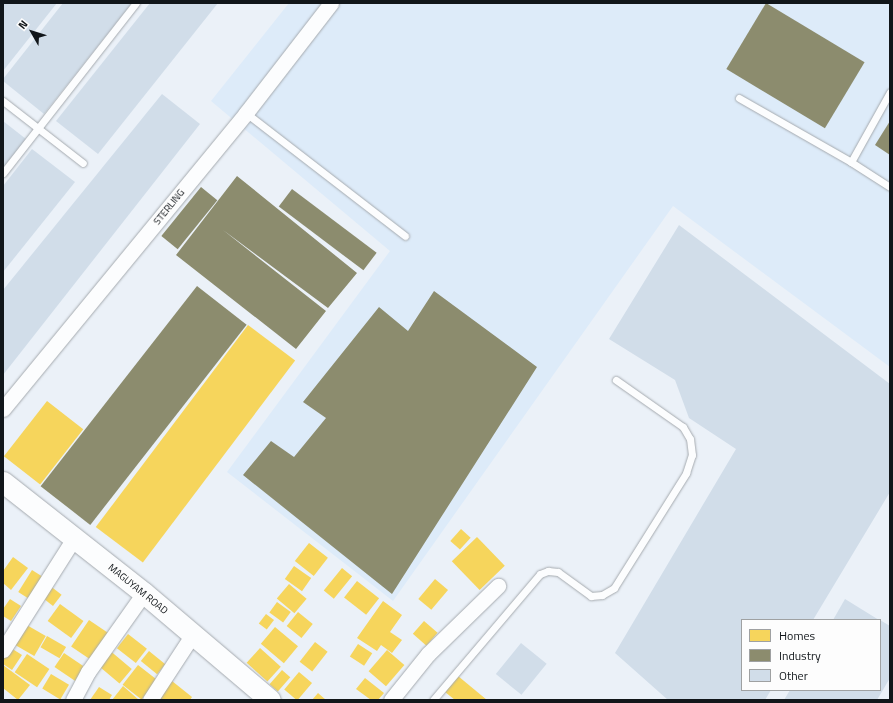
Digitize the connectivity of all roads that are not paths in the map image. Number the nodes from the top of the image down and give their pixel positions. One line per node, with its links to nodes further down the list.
1 (136, 3): 7 (lane)
2 (331, 3): 6 (street, STERLING)
3 (890, 92): 8 (lane)
4 (739, 98): 8 (lane)
5 (3, 101): 7 (lane)
6 (246, 113): 12 (lane); 14 (street, STERLING)
7 (38, 128): 9 (lane); 10 (lane)
8 (851, 162): 11 (lane)
9 (83, 163)
10 (3, 173)
11 (890, 187)
12 (405, 236)
13 (616, 380): 25 (lane)
14 (3, 409)
15 (3, 482): 16 (main road, MAGUYAM ROAD)
16 (74, 538): 18 (main road, MAGUYAM ROAD); 20 (street)
17 (498, 586): 24 (street)
18 (144, 593): 19 (main road, MAGUYAM ROAD); 22 (street)
19 (193, 634): 21 (main road, MAGUYAM ROAD); 23 (street)
20 (3, 650)
21 (259, 696)
22 (73, 700)
23 (150, 700)
24 (391, 700)
25 (433, 700)

